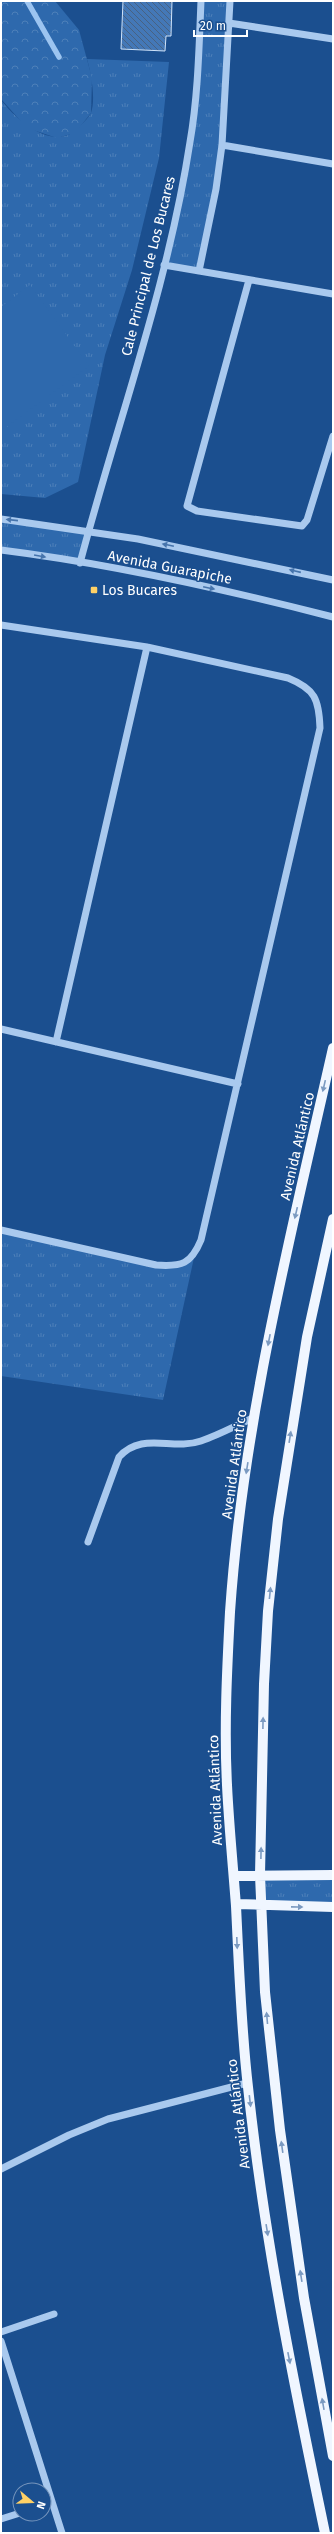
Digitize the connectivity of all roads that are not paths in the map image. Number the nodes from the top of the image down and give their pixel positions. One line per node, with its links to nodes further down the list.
1 (201, 1): 7 (street, Cale Principal de Los Bucares)
2 (230, 1): 3 (street)
3 (230, 23): 4 (street); 5 (street)
4 (333, 39)
5 (222, 145): 6 (street); 8 (street)
6 (333, 164)
7 (164, 265): 8 (street); 13 (street, Cale Principal de Los Bucares)
8 (199, 271): 9 (street)
9 (250, 280): 10 (street); 11 (street)
10 (333, 294)
11 (333, 436)
12 (1, 519): 13 (street, Avenida Guarapiche, one-way to 12)
13 (89, 531): 15 (street, Cale Principal de Los Bucares); 16 (street, Avenida Guarapiche, one-way to 13)
14 (1, 550): 15 (street, Avenida Guarapiche, one-way to 15)
15 (80, 563): 17 (street, Avenida Guarapiche, one-way to 17)
16 (333, 580)
17 (333, 617)
18 (1, 625): 19 (street)
19 (147, 647): 21 (street); 23 (street)
20 (1, 1029): 21 (street)
21 (56, 1042): 23 (street)
22 (333, 1048): 26 (main road, Avenida Atlántico, one-way to 26)
23 (238, 1084): 25 (street)
24 (333, 1219): 28 (main road, one-way to 24)
25 (1, 1230)
26 (255, 1417): 27 (street); 30 (main road, Avenida Atlántico, one-way to 30)
27 (88, 1542)
28 (260, 1875): 29 (main road); 30 (main road); 32 (main road)
29 (333, 1875)
30 (234, 1876): 31 (main road, Avenida Atlántico)
31 (236, 1904): 32 (main road); 34 (main road, Avenida Atlántico, one-way to 34)
32 (262, 1906): 33 (main road, one-way to 33); 39 (main road, one-way to 32)
33 (333, 1907)
34 (248, 2083): 35 (street); 45 (main road, Avenida Atlántico, one-way to 45)
35 (1, 2169)
36 (54, 2314): 37 (street)
37 (1, 2332)
38 (1, 2341): 40 (street)
39 (333, 2456)
40 (46, 2482)
41 (52, 2502): 44 (street)
42 (12, 2516): 43 (street)
43 (1, 2519)
44 (62, 2533)
45 (325, 2533)

